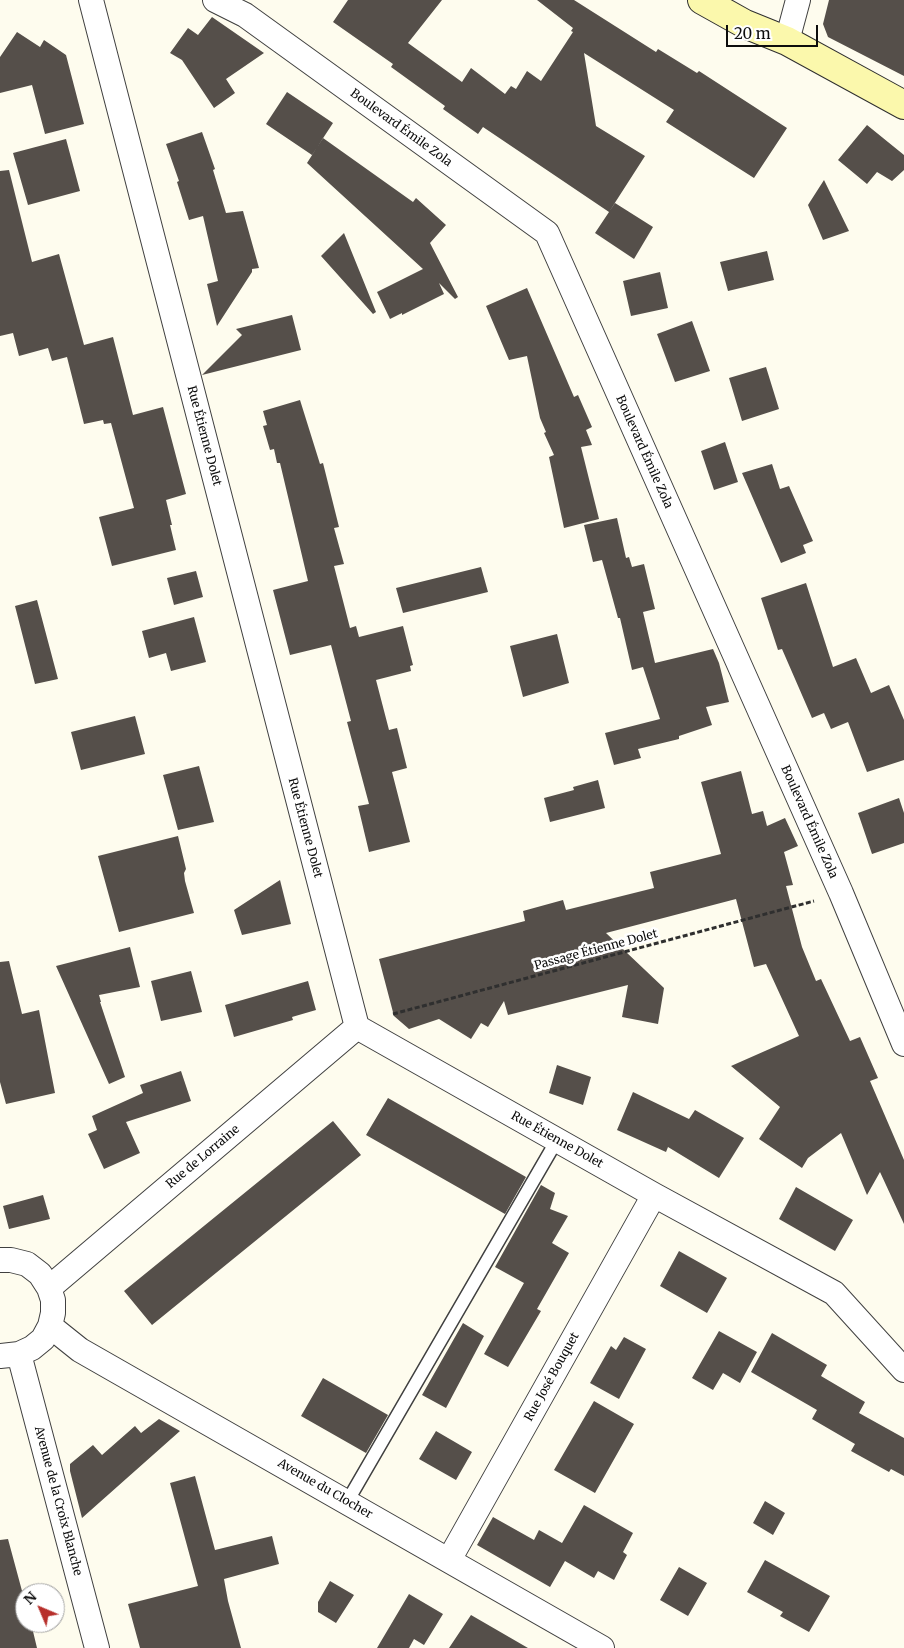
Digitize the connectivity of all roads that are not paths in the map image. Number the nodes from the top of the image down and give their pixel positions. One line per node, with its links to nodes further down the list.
1 (91, 0): 8 (street, Rue Étienne Dolet)
2 (215, 0): 5 (street, Boulevard Émile Zola)
3 (702, 0): 6 (street)
4 (798, 0): 6 (street)
5 (249, 8): 9 (street, Boulevard Émile Zola)
6 (787, 41): 7 (street)
7 (904, 105)
8 (357, 1027): 10 (street, Rue Étienne Dolet); 13 (street, Rue de Lorraine)
9 (904, 1044)
10 (557, 1140): 11 (street, Rue Étienne Dolet); 17 (lane)
11 (654, 1195): 16 (street, Rue Étienne Dolet); 18 (street, Rue José Bouquet)
12 (0, 1260): 13 (street)
13 (49, 1288): 14 (street)
14 (50, 1326): 15 (street); 17 (street, Avenue du Clocher)
15 (10, 1355): 19 (street, Avenue de la Croix Blanche)
16 (904, 1370)
17 (347, 1502): 18 (street, Avenue du Clocher)
18 (449, 1560): 20 (street, Avenue du Clocher)
19 (97, 1648)
20 (602, 1648)

